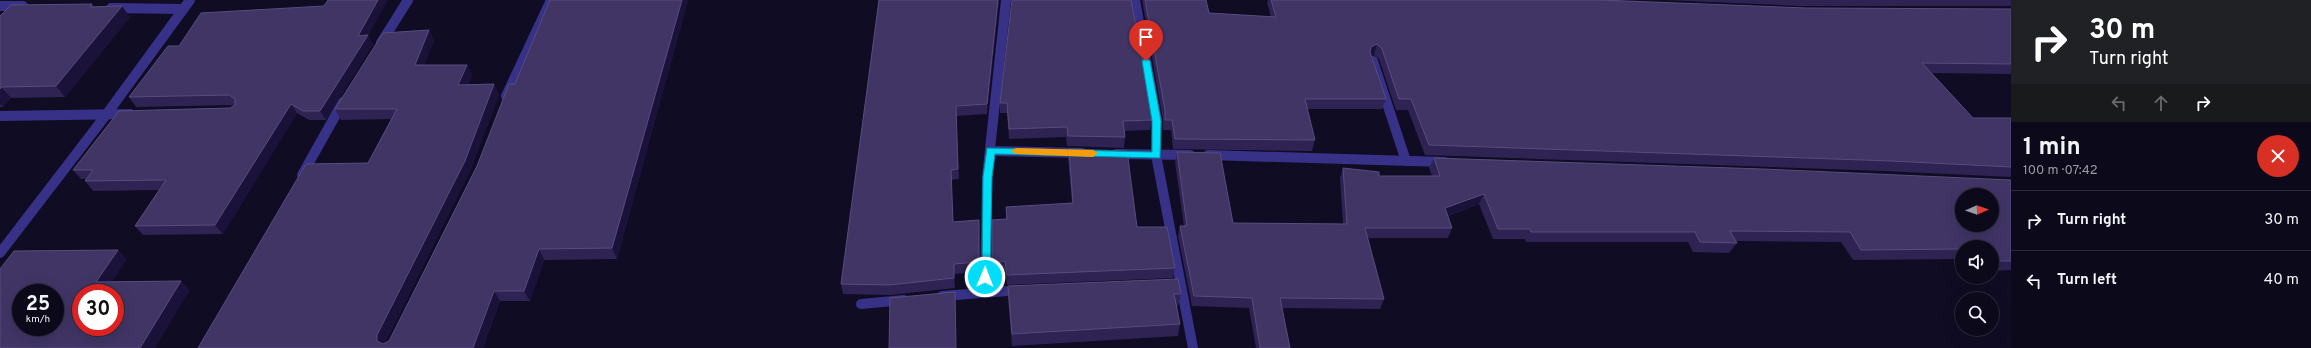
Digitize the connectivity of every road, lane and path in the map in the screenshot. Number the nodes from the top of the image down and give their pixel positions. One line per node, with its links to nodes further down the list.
1 (190, 0): 9 (street)
2 (408, 0): 10 (street)
3 (551, 0): 13 (street)
4 (1006, 0): 17 (street)
5 (1135, 0): 20 (street)
6 (0, 6): 7 (street)
7 (32, 6)
8 (103, 8): 9 (street)
9 (183, 9): 15 (street)
10 (375, 52)
11 (1373, 61): 21 (street)
12 (351, 90): 23 (street)
13 (502, 105)
14 (139, 114): 15 (street)
15 (106, 115): 16 (street); 24 (street)
16 (0, 116)
17 (990, 150): 18 (street); 28 (street)
18 (1093, 154)
19 (1109, 154): 20 (street)
20 (1156, 155): 21 (street); 25 (street)
21 (1406, 161): 22 (street)
22 (1459, 163)
23 (296, 186)
24 (0, 253)
25 (1182, 284): 26 (street); 32 (street)
26 (1166, 285)
27 (1032, 290): 28 (street)
28 (985, 292): 29 (street)
29 (931, 297)
30 (915, 298): 31 (street)
31 (861, 304)
32 (1193, 348)

